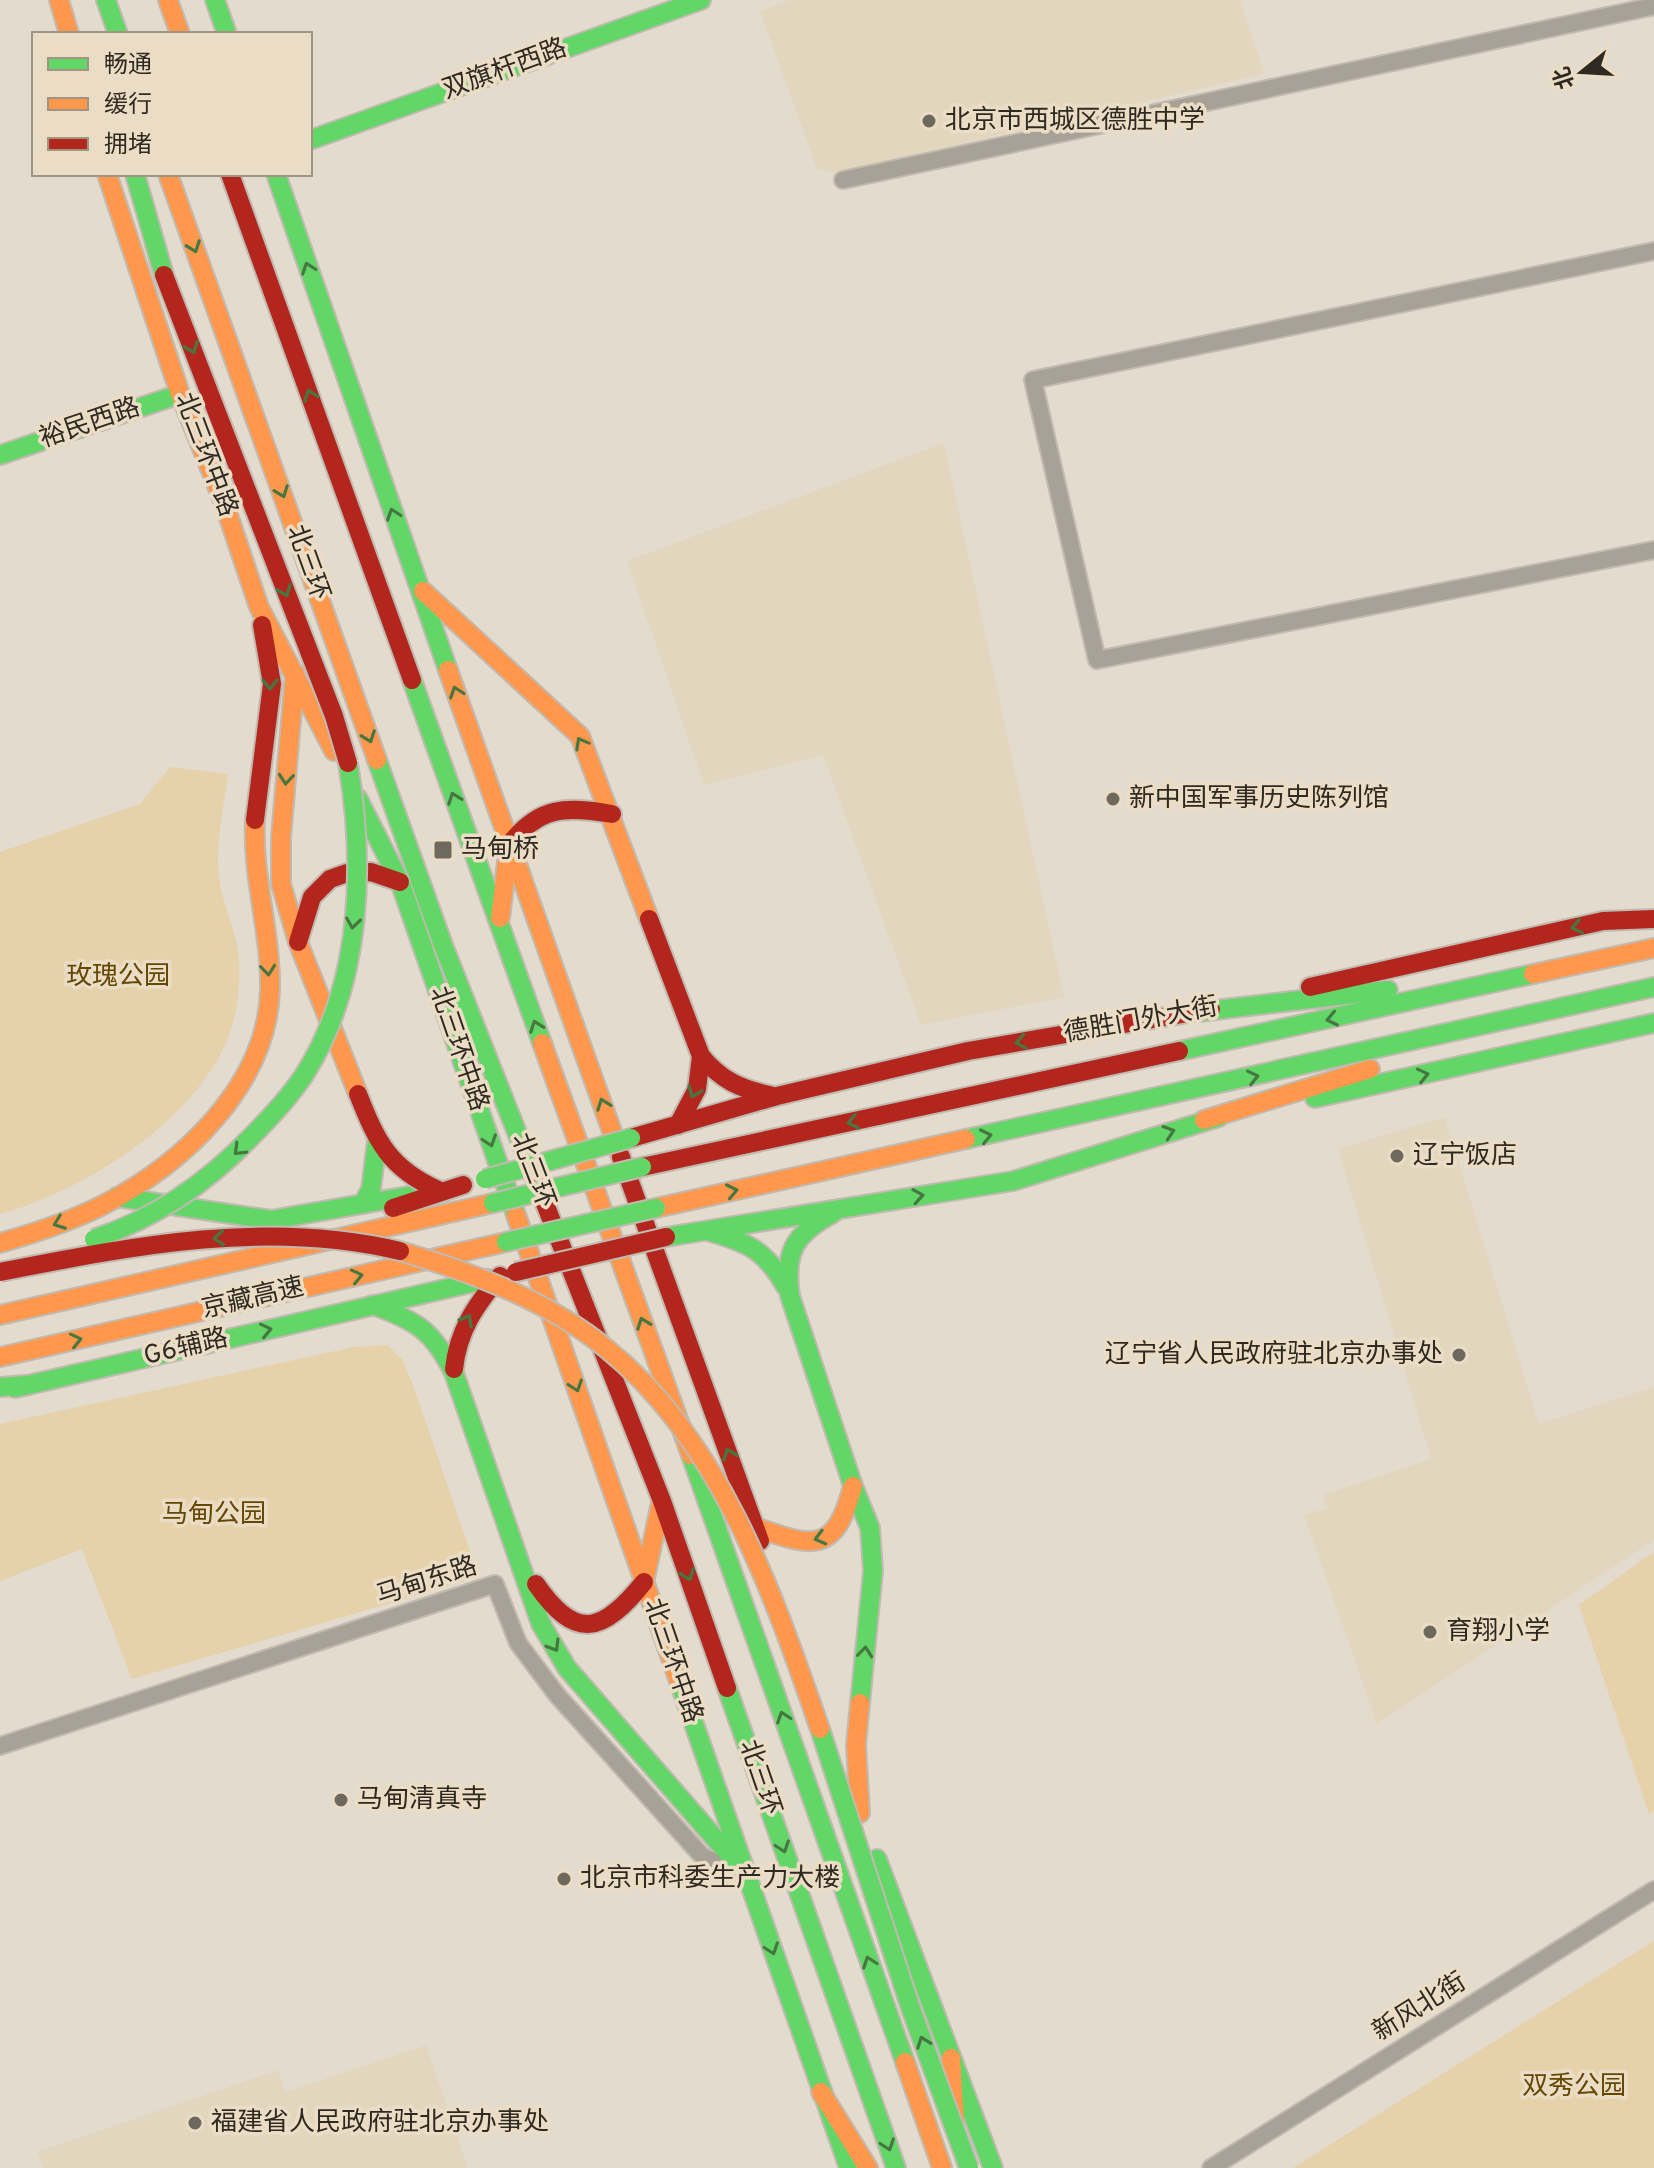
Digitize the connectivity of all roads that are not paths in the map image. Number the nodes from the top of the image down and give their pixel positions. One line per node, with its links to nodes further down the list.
1 (59, 0): 8 (main road)
2 (91, 0): 9 (main road)
3 (106, 0): 10 (main road)
4 (168, 0): 11 (main road)
5 (215, 0): 12 (main road)
6 (701, 0): 13 (main road, 双旗杆西路)
7 (1654, 6): 19 (street)
8 (68, 32)
9 (99, 32)
10 (117, 32)
11 (179, 32)
12 (226, 32)
13 (312, 139)
14 (108, 176): 21 (main road, 北三环中路)
15 (136, 176): 55 (main road, one-way to 55, bridge)
16 (169, 176): 33 (main road, 北三环, one-way to 33)
17 (231, 176): 31 (main road, 北三环, one-way to 17)
18 (277, 176): 24 (main road, one-way to 18)
19 (843, 180)
20 (1654, 251): 23 (street)
21 (180, 394): 22 (main road, 裕民西路); 25 (main road, 北三环中路)
22 (0, 455)
23 (1654, 550)
24 (419, 587): 27 (main road, one-way to 24); 28 (main road, one-way to 24)
25 (259, 607): 26 (main road, 北三环中路); 47 (main road, one-way to 47)
26 (295, 673): 29 (main road, 北三环中路); 32 (main road, one-way to 32)
27 (612, 814): 28 (main road); 40 (main road)
28 (509, 845): 31 (main road); 67 (main road, one-way to 28)
29 (400, 882): 32 (main road); 33 (main road); 69 (main road, 北三环中路, one-way to 69)
30 (1654, 919): 38 (main road, 德胜门外大街, one-way to 38)
31 (500, 924): 64 (main road, 北三环, one-way to 31)
32 (298, 942): 44 (main road)
33 (443, 945): 66 (main road, 北三环)
34 (1654, 948): 35 (main road, 德胜门外大街)
35 (1565, 969): 38 (main road); 48 (main road, 德胜门外大街, one-way to 48, bridge)
36 (1654, 987): 37 (main road)
37 (1577, 1005): 42 (main road); 61 (main road, 京藏高速, one-way to 37, bridge)
38 (1198, 1012): 41 (main road, 德胜门外大街, one-way to 41)
39 (1654, 1023): 42 (main road, one-way to 39)
40 (701, 1056): 41 (main road); 43 (main road, one-way to 43)
41 (777, 1096): 43 (main road, 德胜门外大街)
42 (1204, 1120): 50 (main road, one-way to 42)
43 (678, 1125): 45 (main road, 德胜门外大街, bridge)
44 (377, 1141): 46 (main road); 49 (main road)
45 (463, 1185): 46 (main road); 54 (main road)
46 (438, 1190): 49 (main road)
47 (117, 1197): 49 (main road); 52 (main road, one-way to 52)
48 (493, 1203): 54 (main road, 京藏高速)
49 (363, 1204)
50 (841, 1209): 51 (main road); 58 (main road)
51 (706, 1230): 56 (main road, bridge); 58 (main road)
52 (0, 1243)
53 (0, 1258): 57 (main road)
54 (220, 1264): 57 (main road, 京藏高速)
55 (0, 1271): 81 (main road, one-way to 55, bridge)
56 (508, 1274): 59 (main road, G6辅路); 62 (main road, one-way to 56)
57 (165, 1277): 60 (main road, 京藏高速)
58 (790, 1296): 65 (main road)
59 (373, 1305): 62 (main road); 63 (main road, G6辅路, one-way to 59)
60 (0, 1315)
61 (0, 1357)
62 (454, 1373): 68 (main road)
63 (0, 1389)
64 (698, 1476): 67 (main road); 79 (main road, 北三环, one-way to 64)
65 (853, 1486): 67 (main road, one-way to 67); 71 (main road, one-way to 65)
66 (662, 1501): 69 (main road); 78 (main road, 北三环, one-way to 78)
67 (755, 1527): 71 (main road)
68 (515, 1548): 69 (main road); 72 (main road, one-way to 72)
69 (644, 1582): 72 (main road, 北三环中路)
70 (0, 1746): 72 (street, 马甸东路)
71 (860, 1813): 74 (main road)
72 (746, 1875): 75 (main road, 北三环中路, one-way to 75)
73 (1654, 1890): 83 (street, 新风北街)
74 (951, 2058): 80 (main road); 82 (main road)
75 (821, 2092): 76 (main road, 北三环中路); 77 (main road)
76 (849, 2168)
77 (868, 2168)
78 (896, 2168)
79 (942, 2168)
80 (958, 2168)
81 (969, 2168)
82 (993, 2168)
83 (1211, 2168)

